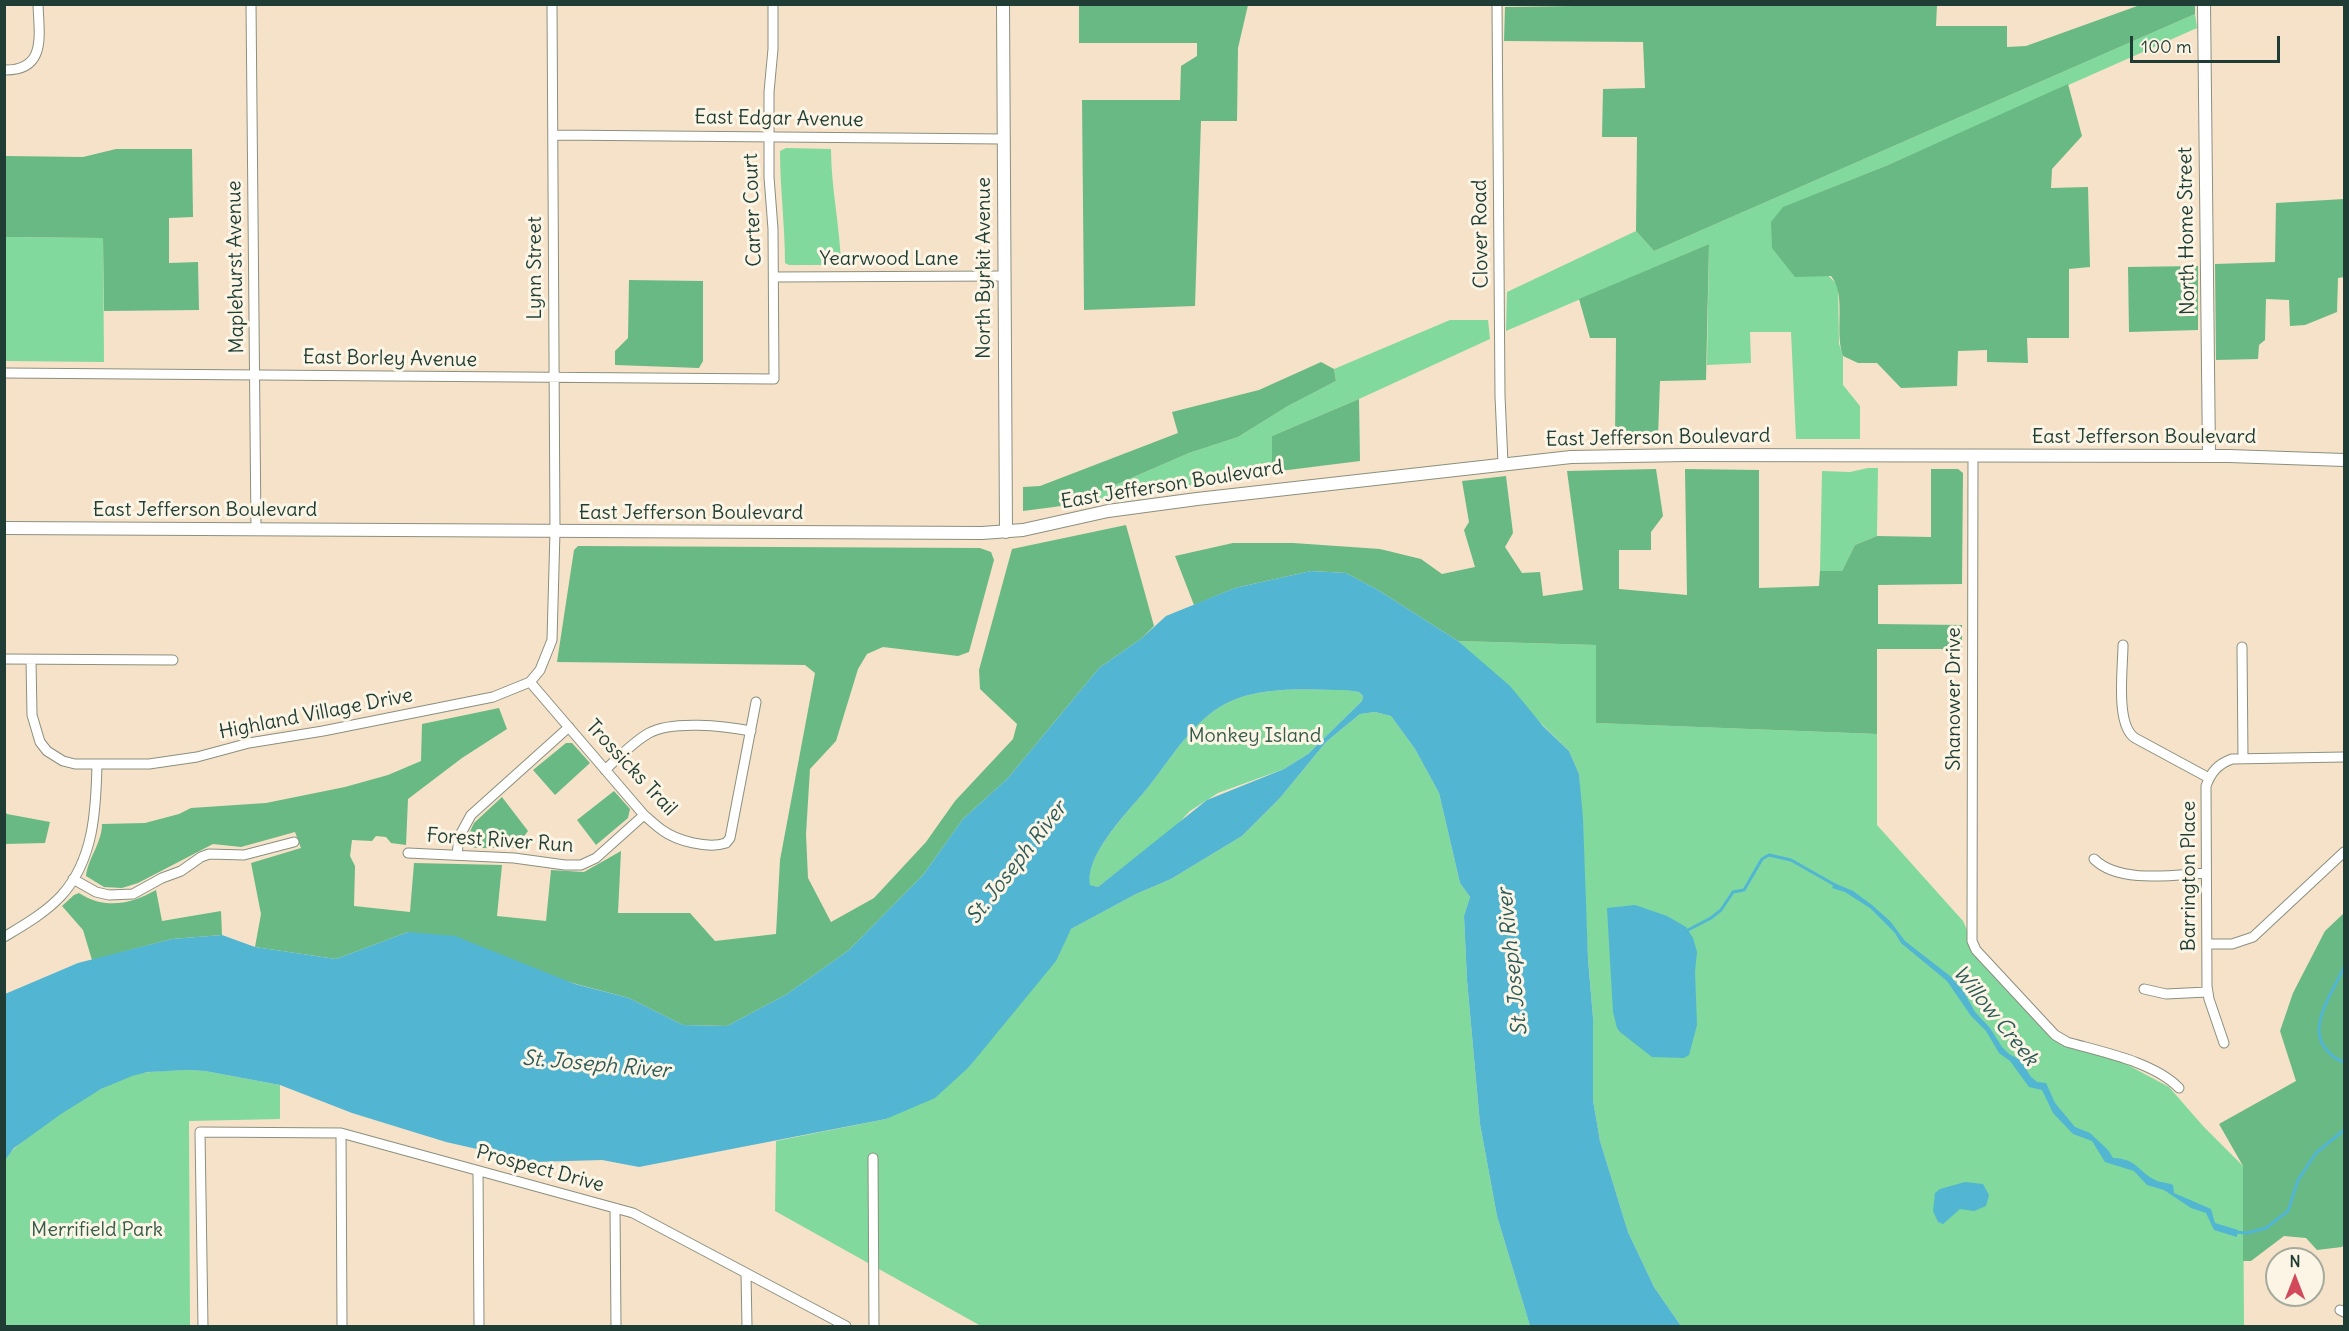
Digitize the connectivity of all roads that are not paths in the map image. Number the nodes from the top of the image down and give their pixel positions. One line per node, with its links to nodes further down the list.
1 (38, 4): 8 (street)
2 (251, 4): 15 (street, Maplehurst Avenue)
3 (552, 4): 9 (street, Lynn Street)
4 (773, 4): 10 (street, Carter Court)
5 (1003, 4): 11 (street, North Byrkit Avenue)
6 (1497, 4): 21 (street, Clover Road)
7 (2204, 4): 19 (street, North Home Street)
8 (4, 70)
9 (553, 135): 10 (street, East Edgar Avenue); 16 (street, Lynn Street)
10 (769, 136): 11 (street, East Edgar Avenue); 13 (street, Carter Court)
11 (1003, 140): 12 (street, North Byrkit Avenue)
12 (1004, 276): 13 (street, Yearwood Lane); 25 (street, North Byrkit Avenue)
13 (774, 277): 17 (street, Carter Court)
14 (4, 373): 15 (street, East Borley Avenue)
15 (255, 375): 16 (street, East Borley Avenue); 23 (street, Maplehurst Avenue)
16 (553, 376): 17 (street, East Borley Avenue); 24 (street, Lynn Street)
17 (774, 379)
18 (1973, 456): 19 (street, East Jefferson Boulevard); 21 (street, East Jefferson Boulevard); 53 (street, Shanower Drive)
19 (2209, 456): 20 (street, East Jefferson Boulevard)
20 (2344, 460)
21 (1503, 463): 25 (street, East Jefferson Boulevard)
22 (4, 528): 23 (street, East Jefferson Boulevard)
23 (256, 530): 24 (street, East Jefferson Boulevard)
24 (555, 531): 25 (street, East Jefferson Boulevard); 31 (street)
25 (1006, 532)
26 (2123, 645): 39 (street)
27 (2242, 647): 36 (street)
28 (4, 659): 29 (street)
29 (31, 660): 30 (street); 37 (street, Highland Village Drive)
30 (173, 660)
31 (530, 682): 33 (street, Trossicks Trail); 37 (street, Highland Village Drive)
32 (756, 702): 34 (street)
33 (569, 727): 38 (street, Trossicks Trail); 44 (street)
34 (751, 731): 38 (street); 40 (street, Trossicks Trail)
35 (2344, 757): 36 (street, Barrington Place)
36 (2243, 758): 39 (street, Barrington Place)
37 (98, 764): 47 (street)
38 (605, 770): 40 (street, Trossicks Trail)
39 (2209, 778): 46 (street, Barrington Place)
40 (644, 814): 44 (street, Forest River Run)
41 (294, 842): 47 (street)
42 (2344, 852): 49 (street)
43 (408, 853): 44 (street, Forest River Run)
44 (457, 855)
45 (2094, 859): 46 (street)
46 (2206, 873): 49 (street, Barrington Place)
47 (73, 879): 48 (street)
48 (4, 937)
49 (2207, 944): 51 (street, Barrington Place)
50 (2144, 989): 51 (street)
51 (2208, 992): 52 (street, Barrington Place)
52 (2224, 1043)
53 (2179, 1088)
54 (340, 1133): 56 (street, Prospect Drive); 59 (street, Prospect Drive); 60 (street)
55 (873, 1158): 65 (street)
56 (478, 1171): 57 (street, Prospect Drive); 61 (street)
57 (615, 1208): 58 (street, Prospect Drive); 62 (street)
58 (746, 1274): 63 (street); 64 (street, Prospect Drive)
59 (203, 1326)
60 (342, 1326)
61 (479, 1326)
62 (616, 1326)
63 (747, 1326)
64 (846, 1326)
65 (874, 1326)

